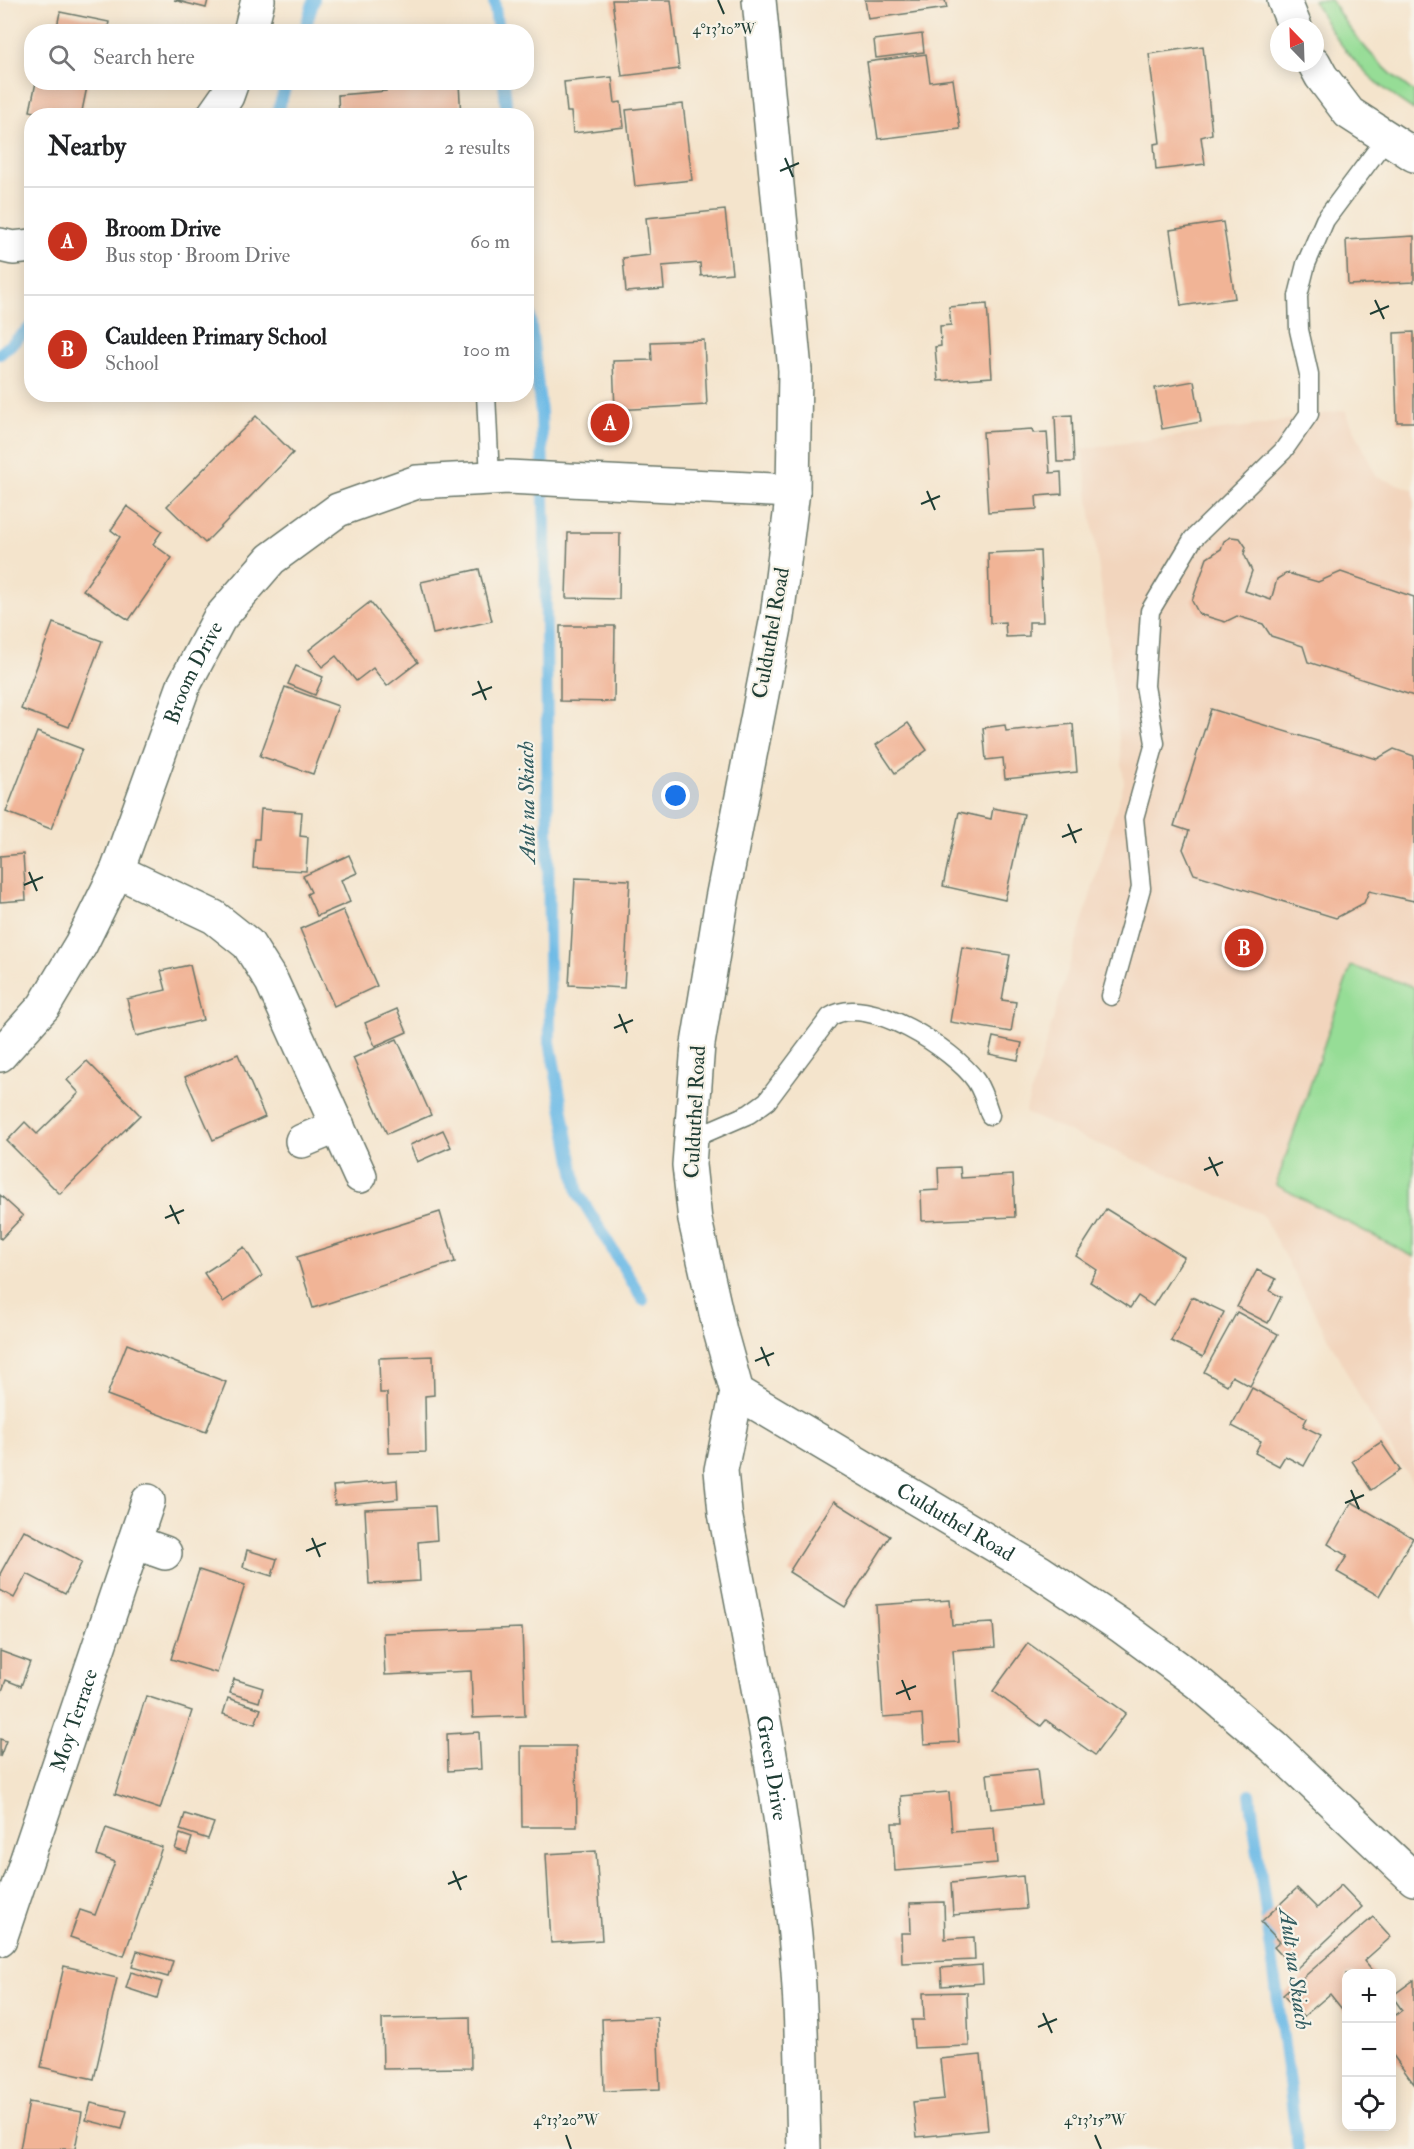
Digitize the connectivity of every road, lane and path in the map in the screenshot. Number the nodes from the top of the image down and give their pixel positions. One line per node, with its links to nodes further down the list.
1 (258, 0): 5 (street)
2 (759, 0): 15 (street, Culduthel Road)
3 (1284, 0): 4 (street)
4 (1291, 18)
5 (252, 24)
6 (1319, 72): 9 (street)
7 (229, 90): 8 (street)
8 (219, 108)
9 (1387, 137): 10 (street); 17 (lane)
10 (1414, 155)
11 (0, 245): 12 (street)
12 (24, 247)
13 (487, 402): 14 (lane)
14 (499, 478): 15 (street, Broom Drive); 16 (street, Broom Drive)
15 (793, 491): 21 (street, Culduthel Road)
16 (117, 871): 18 (street, Broom Drive); 20 (street)
17 (1111, 996)
18 (0, 1055)
19 (990, 1115): 21 (lane)
20 (338, 1126): 22 (street); 23 (street)
21 (691, 1139): 24 (street, Culduthel Road)
22 (302, 1142)
23 (360, 1176)
24 (737, 1392): 28 (street, Culduthel Road); 30 (street, Green Drive)
25 (148, 1501): 26 (street, Moy Terrace)
26 (134, 1542): 27 (street); 29 (street, Moy Terrace)
27 (165, 1553)
28 (1414, 1879)
29 (0, 1939)
30 (804, 2149)

